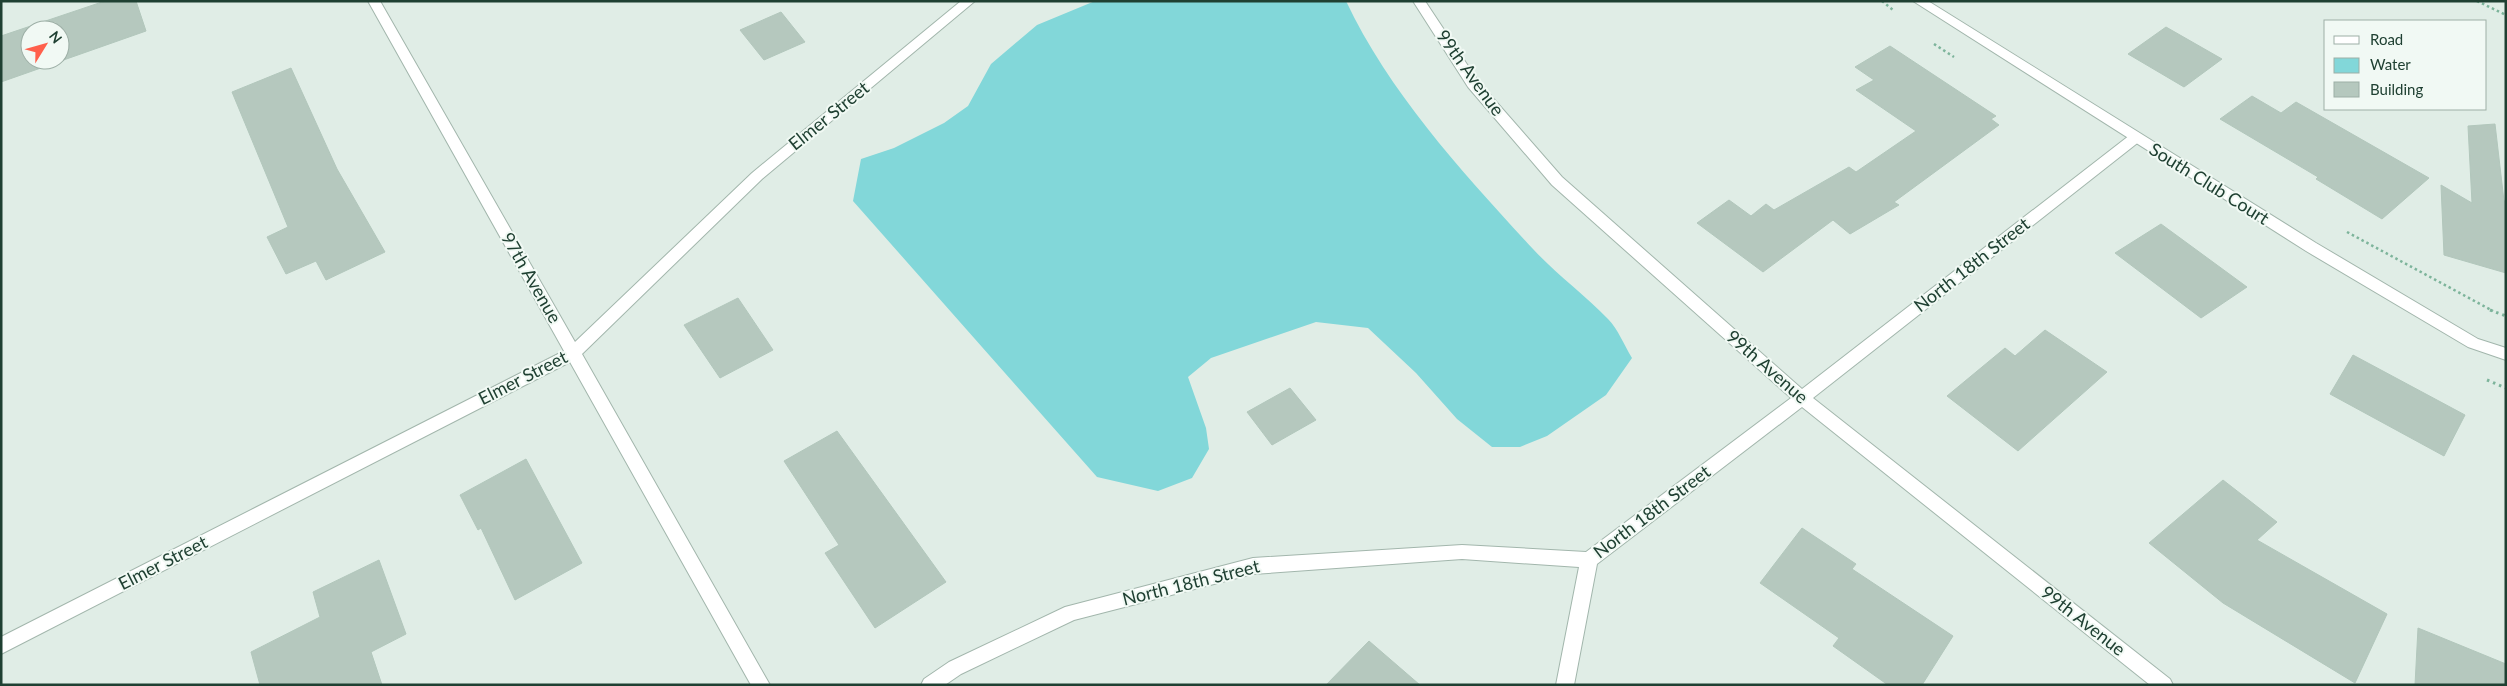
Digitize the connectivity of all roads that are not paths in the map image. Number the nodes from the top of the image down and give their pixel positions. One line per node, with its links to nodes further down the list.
1 (374, 1): 6 (street, 97th Avenue)
2 (969, 1): 6 (street, Elmer Street)
3 (1419, 1): 8 (street, 99th Avenue)
4 (1919, 1): 5 (street, South Club Court)
5 (2135, 138): 7 (street, South Club Court); 8 (street, North 18th Street)
6 (573, 353): 10 (street, Elmer Street); 11 (street, 97th Avenue)
7 (2506, 354)
8 (1802, 398): 9 (street, North 18th Street); 14 (street, 99th Avenue)
9 (1589, 560): 12 (street, North 18th Street); 13 (street)
10 (1, 646)
11 (761, 685)
12 (930, 685)
13 (1565, 685)
14 (2164, 685)

